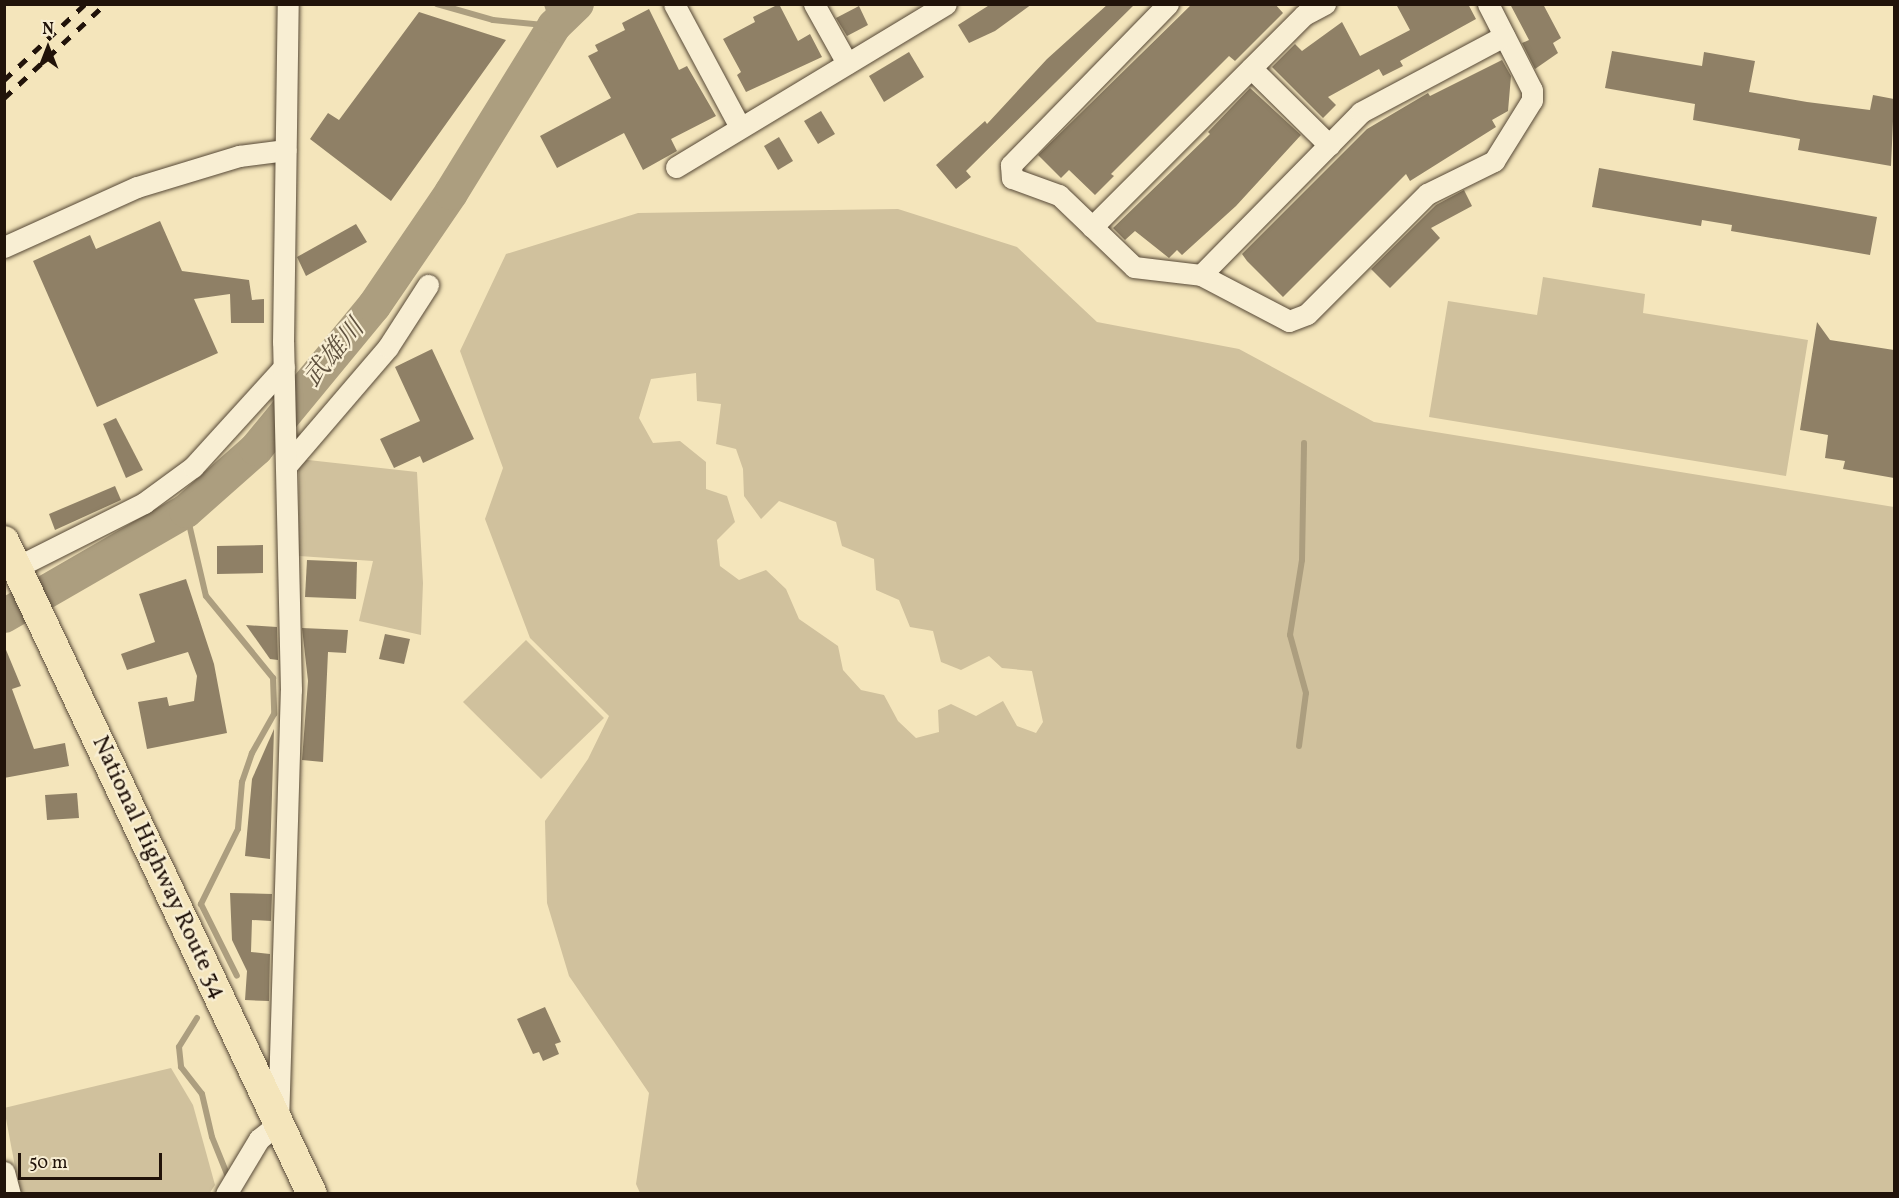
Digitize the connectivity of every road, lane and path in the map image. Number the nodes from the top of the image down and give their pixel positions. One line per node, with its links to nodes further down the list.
1 (288, 4): 14 (street)
2 (674, 4): 12 (street)
3 (814, 4): 10 (street)
4 (946, 4): 10 (street)
5 (1168, 4): 16 (street)
6 (1325, 4): 8 (street)
7 (1488, 4): 9 (street)
8 (1298, 10): 11 (street)
9 (1504, 36): 13 (street); 18 (street)
10 (847, 63): 12 (street)
11 (1251, 68): 13 (street); 16 (street)
12 (740, 127): 15 (street)
13 (1329, 145): 18 (street)
14 (286, 150): 17 (street); 20 (street)
15 (676, 167)
16 (1092, 227): 18 (street)
17 (4, 247)
18 (1201, 275)
19 (428, 285): 21 (street)
20 (284, 367): 21 (street); 22 (street)
21 (287, 457): 23 (street)
22 (11, 554): 23 (highway, National Highway Route 34)
23 (278, 1124): 26 (street); 27 (highway, National Highway Route 34)
24 (4, 1172): 25 (street)
25 (10, 1194)
26 (226, 1194)
27 (312, 1194)

